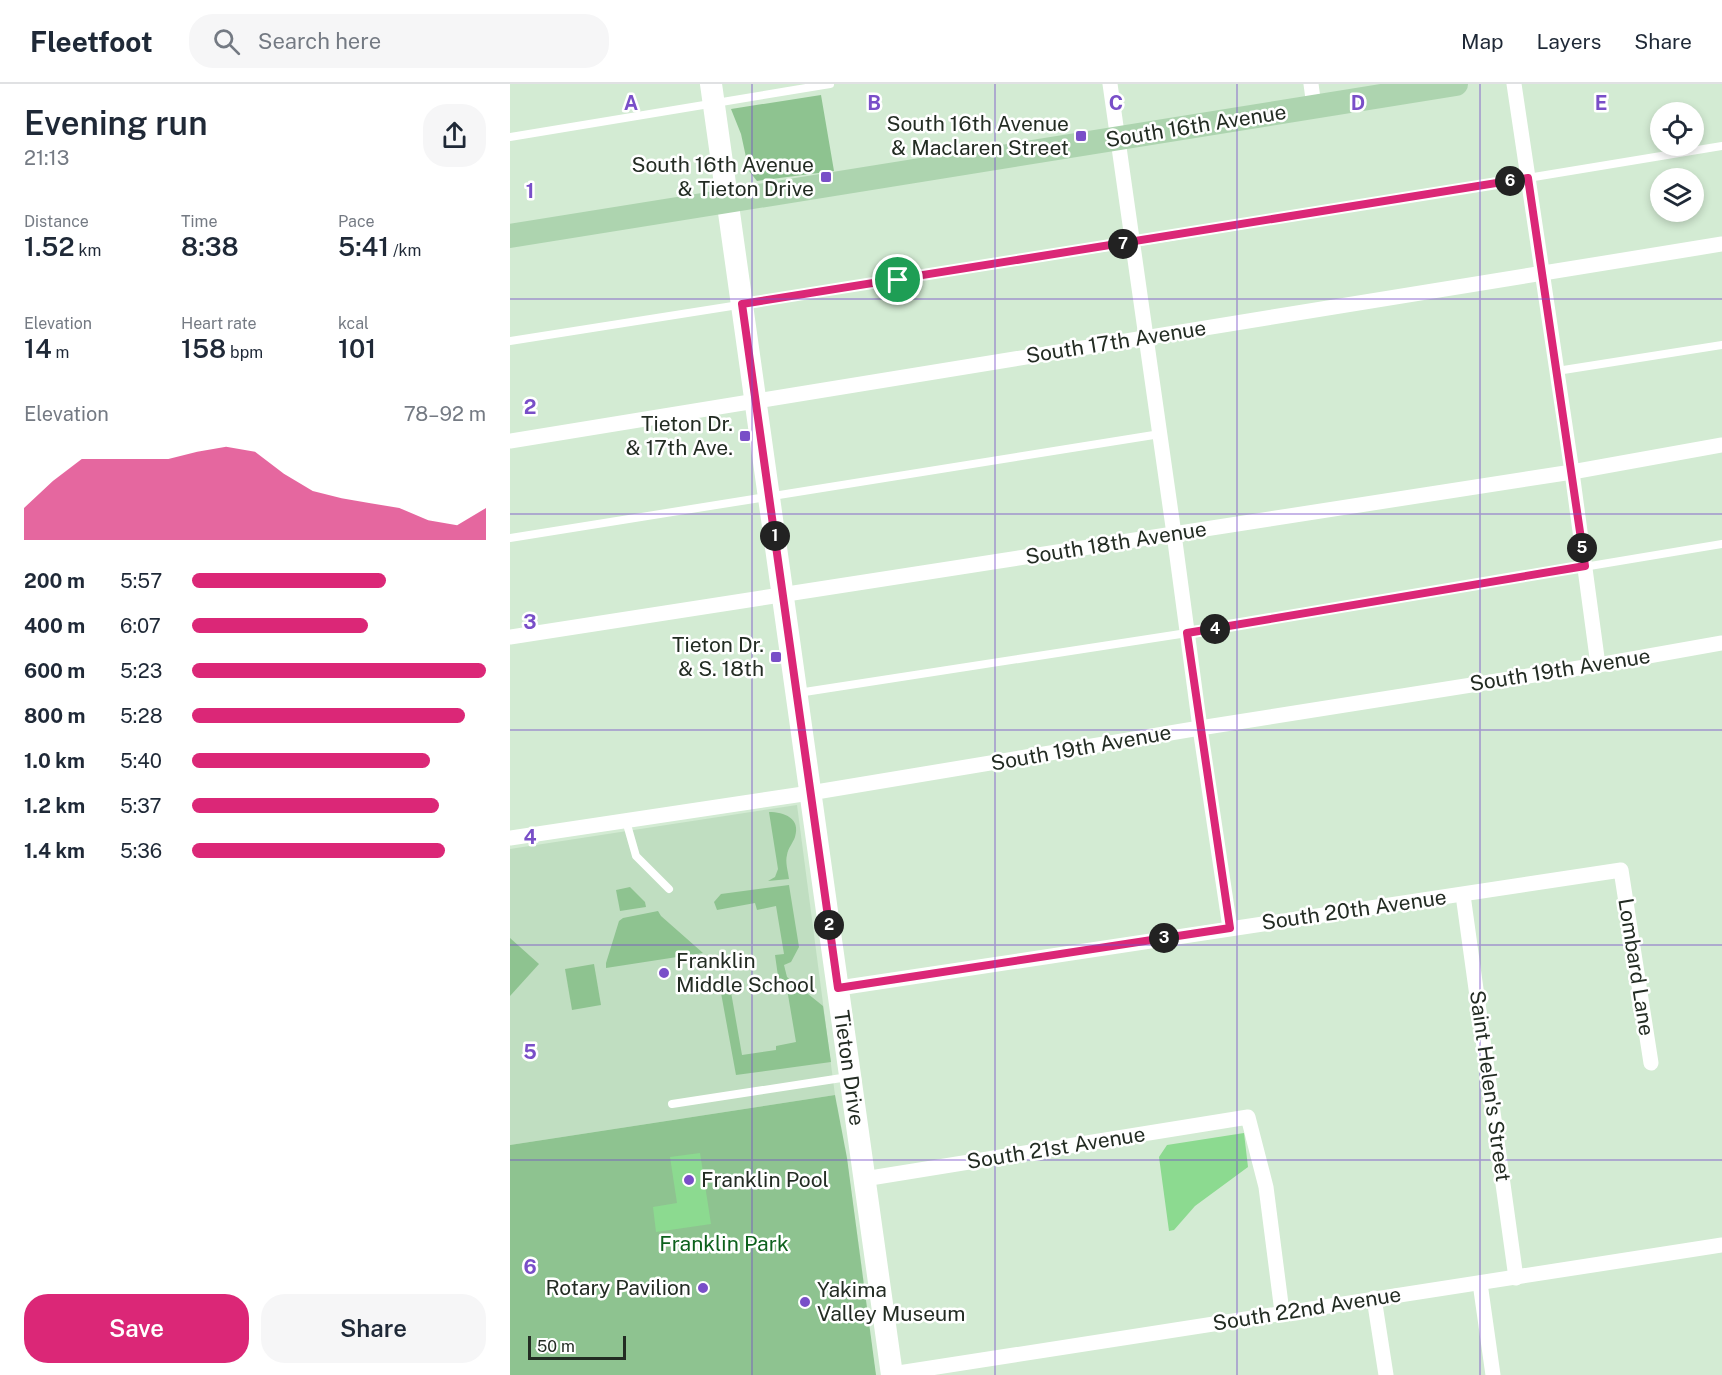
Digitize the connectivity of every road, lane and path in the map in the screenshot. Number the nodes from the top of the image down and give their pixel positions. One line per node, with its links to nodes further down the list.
1 (830, 84): 5 (lane)
2 (1110, 84): 8 (street)
3 (1456, 84): 6 (main road, South 16th Avenue)
4 (1514, 84): 10 (street)
5 (712, 93): 7 (lane); 11 (main road, Tieton Drive)
6 (1313, 95): 8 (main road, South 16th Avenue)
7 (510, 137)
8 (1119, 138): 11 (main road, South 16th Avenue); 13 (street)
9 (1722, 146): 10 (lane)
10 (1528, 178): 13 (lane); 15 (street)
11 (726, 202): 12 (main road, South 16th Avenue); 16 (main road, Tieton Drive)
12 (510, 236)
13 (1133, 243): 16 (lane); 17 (street)
14 (1722, 244): 15 (street, South 17th Avenue)
15 (1542, 273): 17 (street, South 17th Avenue); 20 (street)
16 (742, 304): 18 (lane); 21 (main road, Tieton Drive)
17 (1145, 337): 21 (street, South 17th Avenue); 22 (street)
18 (510, 341)
19 (1722, 345): 20 (lane)
20 (1557, 370): 25 (street)
21 (756, 401): 23 (street, South 17th Avenue); 26 (main road, Tieton Drive)
22 (1160, 434): 26 (lane); 27 (street)
23 (510, 441)
24 (1722, 446): 25 (street, South 18th Avenue)
25 (1572, 472): 27 (street, South 18th Avenue); 30 (street)
26 (769, 497): 28 (lane); 31 (main road, Tieton Drive)
27 (1174, 534): 31 (street, South 18th Avenue); 32 (street)
28 (510, 538)
29 (1722, 544): 30 (lane)
30 (1585, 566): 32 (lane); 35 (street)
31 (783, 594): 33 (street, South 18th Avenue); 36 (main road, Tieton Drive)
32 (1187, 633): 36 (lane); 37 (street)
33 (510, 637)
34 (1722, 643): 35 (street, South 19th Avenue)
35 (1598, 665): 37 (street, South 19th Avenue)
36 (796, 694): 38 (main road, Tieton Drive)
37 (1200, 728): 38 (street, South 19th Avenue); 44 (street)
38 (810, 793): 39 (street, South 19th Avenue); 45 (main road, Tieton Drive)
39 (626, 821): 40 (street, South 19th Avenue); 42 (lane)
40 (510, 838)
41 (1621, 870): 43 (street, South 20th Avenue); 46 (street, Lombard Lane)
42 (669, 889)
43 (1463, 895): 44 (street, South 20th Avenue); 51 (street, Saint Helen's Street)
44 (1230, 928): 45 (street, South 20th Avenue)
45 (838, 988): 47 (main road, Tieton Drive)
46 (1651, 1063)
47 (850, 1077): 48 (lane); 49 (main road, Tieton Drive)
48 (672, 1104)
49 (864, 1179): 54 (street, South 21st Avenue); 55 (main road, Tieton Drive)
50 (1722, 1245): 51 (street, South 22nd Avenue)
51 (1516, 1278): 52 (street, South 22nd Avenue)
52 (1480, 1283): 53 (street, South 22nd Avenue); 57 (street)
53 (1374, 1298): 54 (street, South 22nd Avenue); 56 (street)
54 (1282, 1312): 55 (street, South 22nd Avenue)
55 (892, 1375)
56 (1386, 1375)
57 (1493, 1375)

